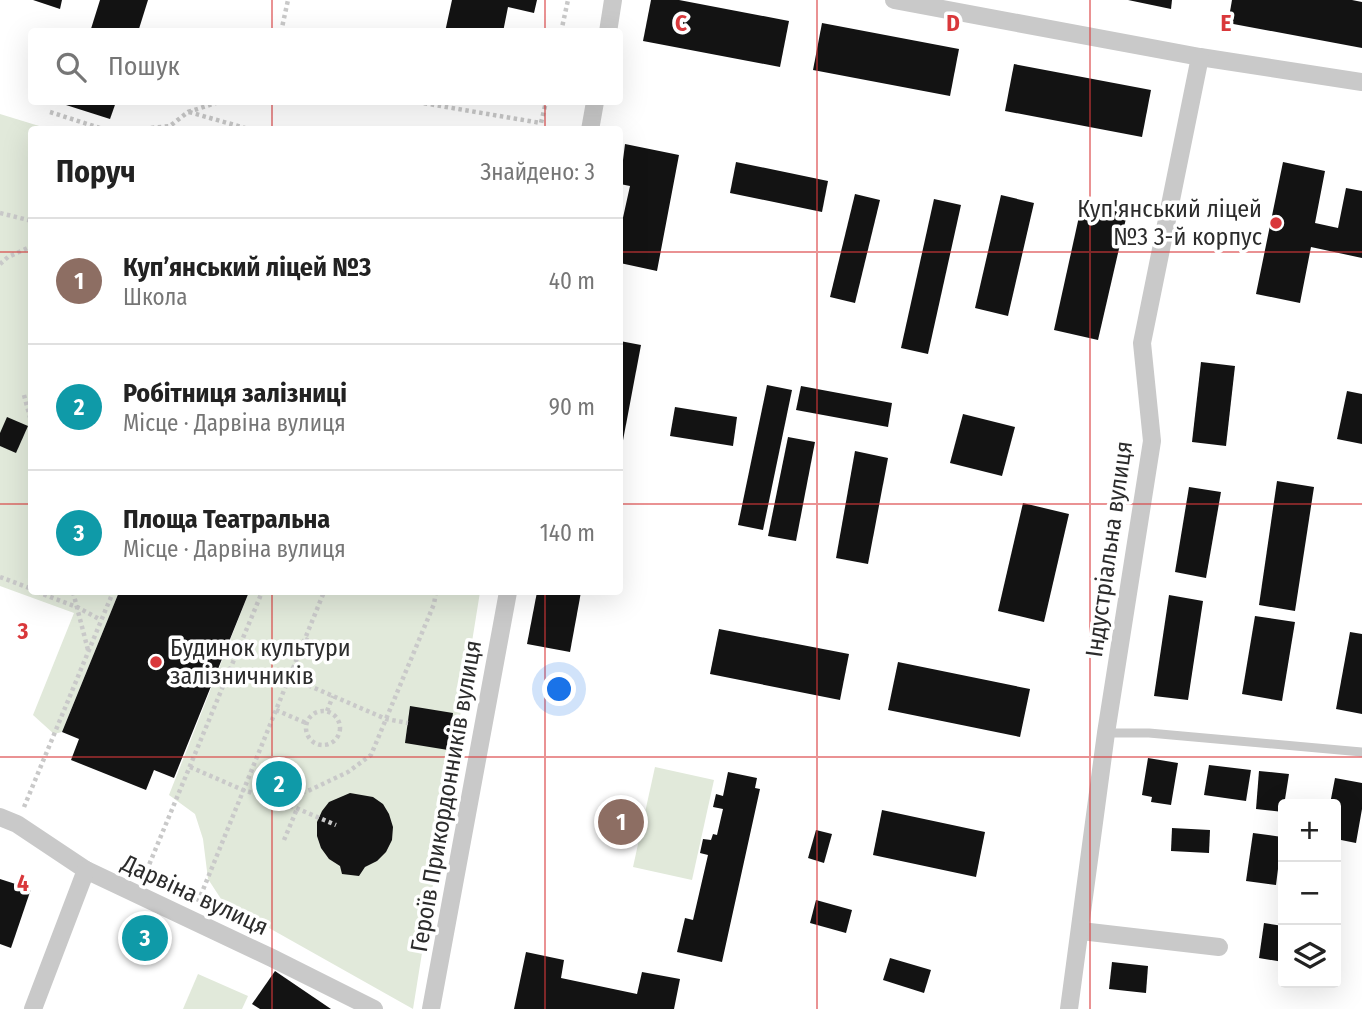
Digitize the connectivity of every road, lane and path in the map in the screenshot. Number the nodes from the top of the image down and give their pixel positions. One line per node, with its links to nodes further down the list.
1 (288, 0): 5 (path)
2 (568, 0): 6 (path)
3 (613, 0): 7 (street)
4 (894, 0): 8 (street)
5 (282, 28)
6 (562, 28)
7 (609, 28)
8 (1200, 57): 9 (street); 47 (street, Індустріальна вулиця)
9 (1362, 82)
10 (210, 105): 15 (path)
11 (435, 105): 12 (path)
12 (544, 105)
13 (594, 105): 19 (street)
14 (50, 112): 16 (path)
15 (188, 112): 17 (path); 18 (path)
16 (94, 126)
17 (170, 126)
18 (238, 126)
19 (591, 126)
20 (0, 213): 21 (path)
21 (28, 220)
22 (28, 248): 23 (path)
23 (0, 264)
24 (24, 395): 25 (path)
25 (28, 410)
26 (0, 577): 27 (path)
27 (28, 588)
28 (45, 595): 35 (path)
29 (74, 595): 35 (path)
30 (112, 595): 36 (path)
31 (261, 595): 49 (path)
32 (323, 595): 37 (path)
33 (436, 595): 44 (path)
34 (507, 595): 63 (street, Героїв Прикордонників вулиця)
35 (77, 607): 36 (path); 39 (path)
36 (101, 620): 39 (path)
37 (305, 639): 38 (path); 40 (path)
38 (331, 649)
39 (88, 651): 53 (path)
40 (289, 677): 41 (path); 42 (path)
41 (333, 696): 43 (path); 44 (path)
42 (275, 710): 45 (path); 50 (path)
43 (327, 711): 45 (path); 45 (path)
44 (386, 719): 46 (path); 51 (path)
45 (306, 723)
46 (408, 723)
47 (1106, 733): 48 (lane); 59 (street, Індустріальна вулиця)
48 (1362, 752)
49 (190, 767): 50 (path); 57 (path)
50 (243, 790): 51 (path); 58 (path)
51 (276, 800): 52 (path)
52 (297, 808): 54 (path); 55 (path)
53 (8, 821): 56 (street, Дарвіна вулиця)
54 (336, 825)
55 (284, 840)
56 (86, 870): 57 (street, Дарвіна вулиця); 61 (street)
57 (137, 894): 58 (street, Дарвіна вулиця)
58 (190, 918): 62 (street, Дарвіна вулиця)
59 (1081, 931): 60 (street); 64 (street, Індустріальна вулиця)
60 (1219, 947)
61 (33, 1009)
62 (374, 1009)
63 (431, 1009)
64 (1069, 1009)

